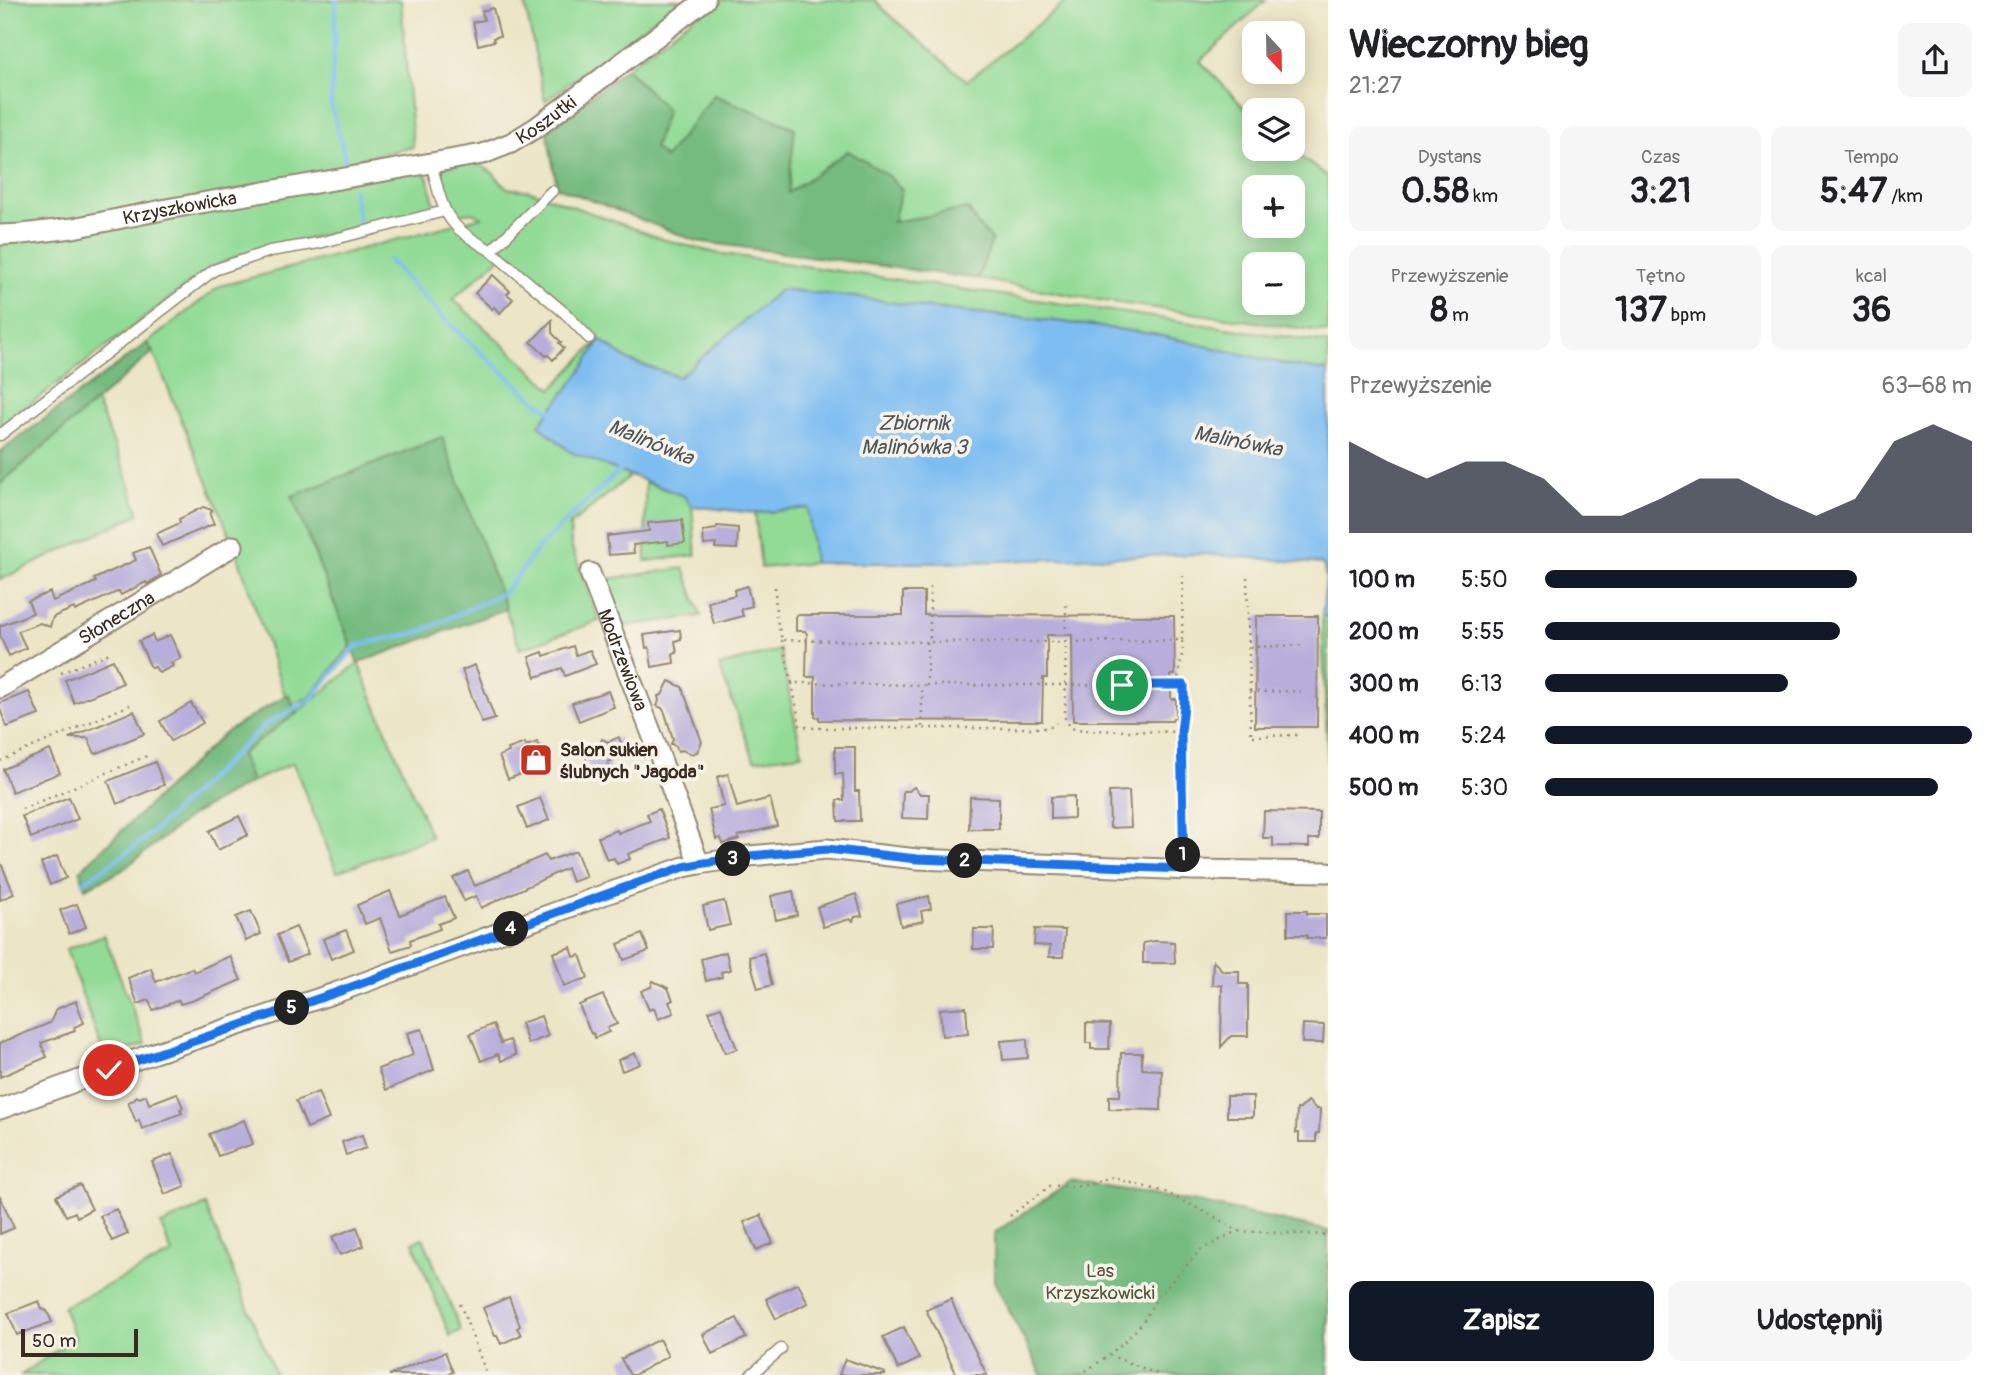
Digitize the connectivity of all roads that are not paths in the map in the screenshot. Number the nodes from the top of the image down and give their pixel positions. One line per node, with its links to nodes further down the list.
1 (705, 0): 2 (street, Koszutki)
2 (432, 162): 3 (street, Koszutki); 5 (lane)
3 (358, 174): 6 (street, Krzyszkowicka)
4 (552, 191): 7 (lane)
5 (447, 214): 7 (lane); 9 (lane)
6 (0, 235)
7 (491, 251): 8 (lane)
8 (589, 338)
9 (0, 435)
10 (233, 546): 12 (street, Słoneczna)
11 (590, 573): 13 (street, Modrzewiowa)
12 (0, 688)
13 (699, 864): 14 (street); 15 (street)
14 (1328, 872)
15 (0, 1109)
16 (780, 1349): 17 (lane)
17 (751, 1375)

